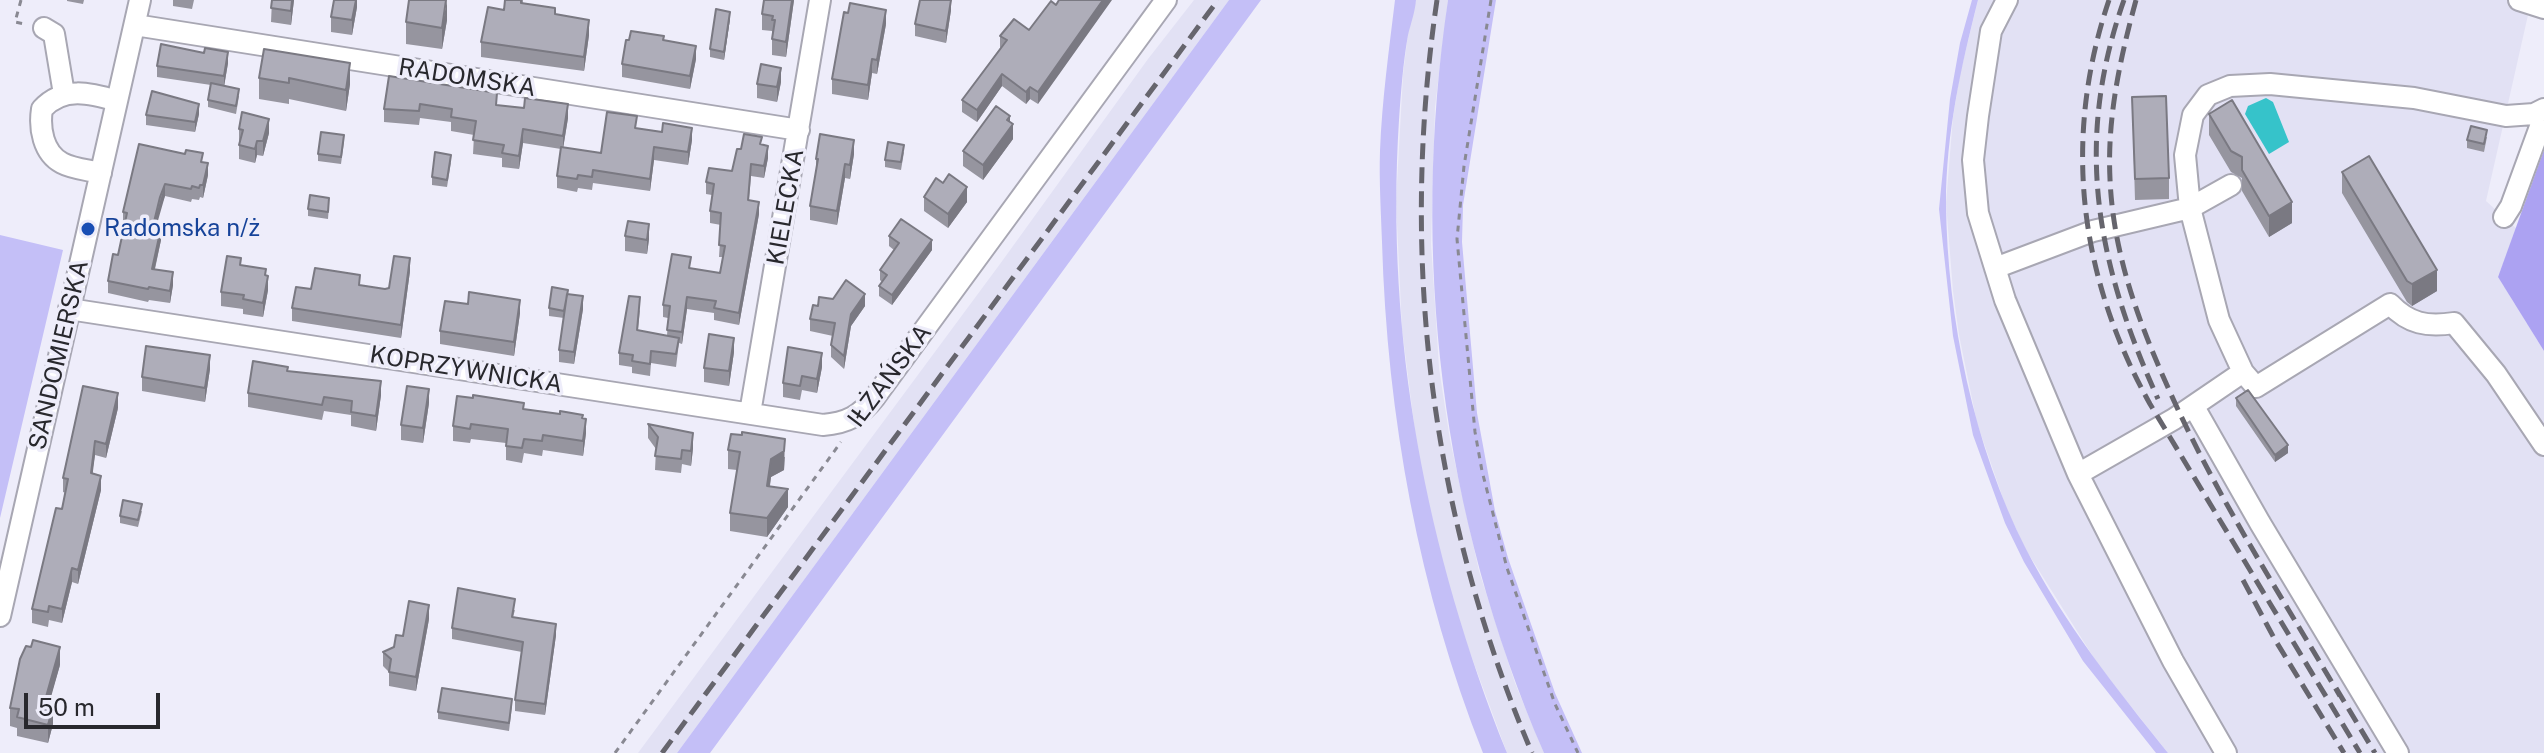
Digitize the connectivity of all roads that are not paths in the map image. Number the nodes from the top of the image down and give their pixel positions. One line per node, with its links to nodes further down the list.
1 (140, 0): 7 (street, SANDOMIERSKA)
2 (820, 0): 13 (street, KIELECKA)
3 (1166, 0): 23 (street, IŁŻAŃSKA)
4 (2007, 0): 18 (street)
5 (2519, 0): 6 (street)
6 (2544, 8)
7 (135, 25): 10 (street, SANDOMIERSKA); 13 (street, RADOMSKA)
8 (44, 28): 9 (street)
9 (64, 94): 10 (street); 14 (street)
10 (117, 101): 14 (street, SANDOMIERSKA)
11 (2544, 109): 16 (street)
12 (2544, 116): 17 (street)
13 (799, 130): 22 (street, KIELECKA)
14 (101, 173): 19 (street, SANDOMIERSKA)
15 (2231, 185): 16 (street)
16 (2190, 208): 18 (street); 20 (street)
17 (2504, 217)
18 (1995, 268): 25 (street)
19 (69, 309): 22 (street, KOPRZYWNICKA); 26 (street, SANDOMIERSKA)
20 (2243, 372): 21 (street); 24 (street)
21 (2194, 407): 25 (street); 28 (street)
22 (750, 413): 23 (street, KOPRZYWNICKA)
23 (860, 415)
24 (2544, 445)
25 (2078, 474): 27 (street)
26 (0, 616)
27 (2226, 753)
28 (2398, 753)

